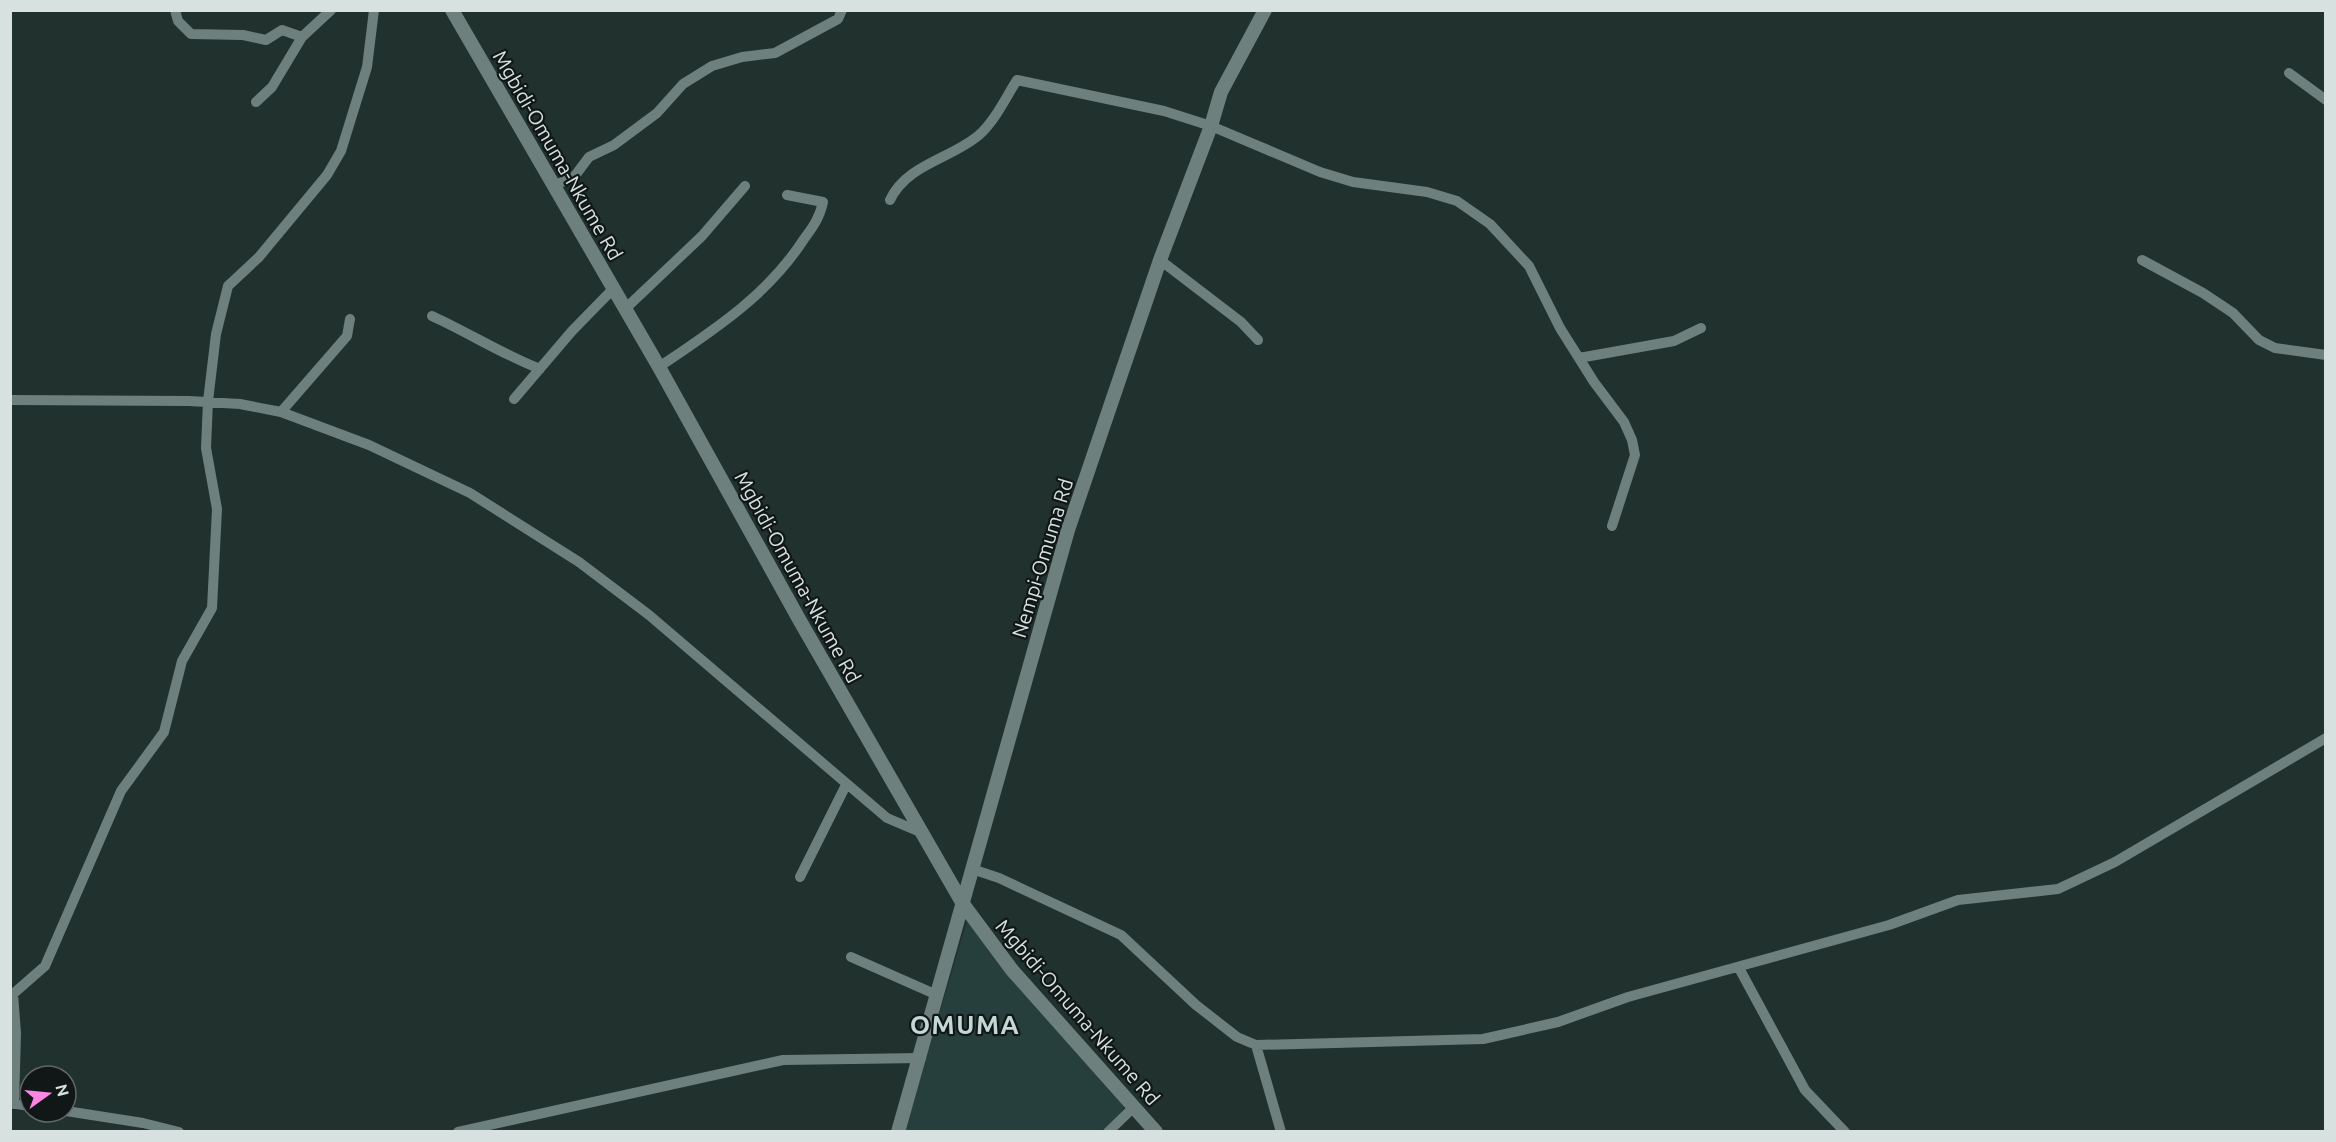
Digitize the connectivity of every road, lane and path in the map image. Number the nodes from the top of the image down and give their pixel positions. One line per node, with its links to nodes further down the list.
1 (175, 10): 7 (street)
2 (331, 10): 7 (street)
3 (374, 10): 30 (street)
4 (452, 10): 12 (street, Mgbidi-Omuma-Nkume Rd)
5 (842, 10): 12 (street)
6 (1265, 10): 11 (street, Nempi-Omuma Rd)
7 (302, 37): 10 (street)
8 (2289, 73): 9 (street)
9 (2325, 100)
10 (256, 102)
11 (1211, 126): 15 (street); 16 (street, Nempi-Omuma Rd); 25 (street)
12 (555, 185): 18 (street, Mgbidi-Omuma-Nkume Rd)
13 (745, 186): 19 (street)
14 (787, 195): 26 (street)
15 (890, 200)
16 (1160, 260): 23 (street); 36 (street, Nempi-Omuma Rd)
17 (2142, 260): 24 (street)
18 (613, 289): 19 (street, Mgbidi-Omuma-Nkume Rd); 27 (street)
19 (625, 309): 26 (street, Mgbidi-Omuma-Nkume Rd)
20 (432, 316): 27 (street)
21 (350, 319): 31 (street)
22 (1701, 328): 25 (street)
23 (1258, 340)
24 (2325, 355)
25 (1579, 358): 32 (street)
26 (659, 367): 35 (street, Mgbidi-Omuma-Nkume Rd)
27 (540, 369): 28 (street)
28 (514, 399)
29 (10, 400): 30 (street)
30 (208, 401): 31 (street); 44 (street)
31 (281, 412): 34 (street)
32 (1612, 526)
33 (2325, 738): 40 (street)
34 (846, 784): 35 (street); 37 (street)
35 (920, 832): 38 (street, Mgbidi-Omuma-Nkume Rd)
36 (972, 869): 38 (street, Nempi-Omuma Rd); 42 (street)
37 (800, 877)
38 (963, 904): 41 (street, Nempi-Omuma Rd); 45 (street, Mgbidi-Omuma-Nkume Rd)
39 (851, 957): 41 (street)
40 (1739, 968): 42 (street); 53 (street)
41 (937, 995): 43 (street, Nempi-Omuma Rd)
42 (1256, 1045): 52 (street)
43 (921, 1058): 48 (street); 49 (street, Nempi-Omuma Rd)
44 (12, 1104)
45 (1134, 1107): 50 (street); 51 (street, Mgbidi-Omuma-Nkume Rd)
46 (78, 1114): 47 (street)
47 (178, 1131)
48 (458, 1131)
49 (898, 1131)
50 (1108, 1131)
51 (1156, 1131)
52 (1281, 1131)
53 (1845, 1131)

